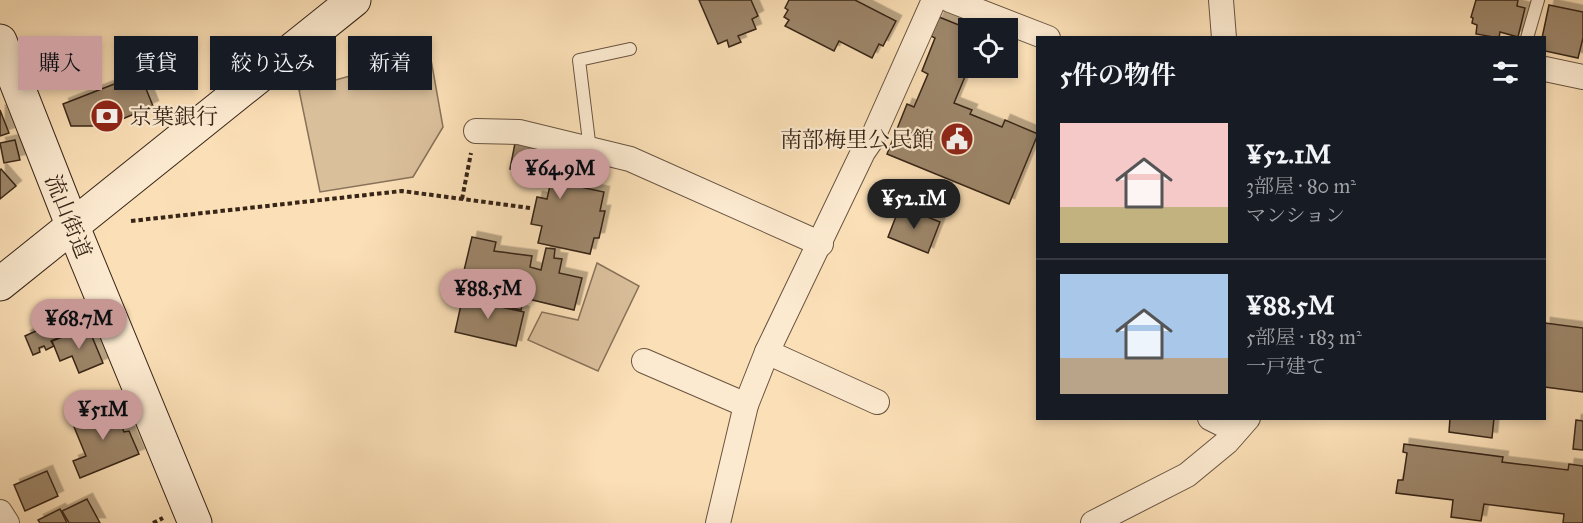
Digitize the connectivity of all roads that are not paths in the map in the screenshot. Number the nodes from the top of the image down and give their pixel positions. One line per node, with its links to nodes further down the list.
1 (354, 0): 15 (street)
2 (934, 0): 16 (street)
3 (950, 0): 6 (street)
4 (1221, 0): 7 (street)
5 (1538, 0): 8 (lane)
6 (1043, 36)
7 (1224, 36)
8 (1528, 36)
9 (0, 41): 15 (street, 流山街道)
10 (630, 49): 14 (lane)
11 (1546, 69): 12 (street)
12 (1583, 77)
13 (476, 131): 14 (street)
14 (590, 150): 16 (street)
15 (73, 227): 17 (street); 27 (street, 流山街道)
16 (821, 244): 18 (street)
17 (0, 284)
18 (767, 351): 20 (street); 21 (street)
19 (644, 361): 21 (street)
20 (876, 402)
21 (746, 405): 28 (street)
22 (1219, 420): 23 (street)
23 (1242, 425): 25 (street)
24 (0, 512): 26 (street)
25 (1104, 521)
26 (7, 523)
27 (195, 523)
28 (718, 523)

